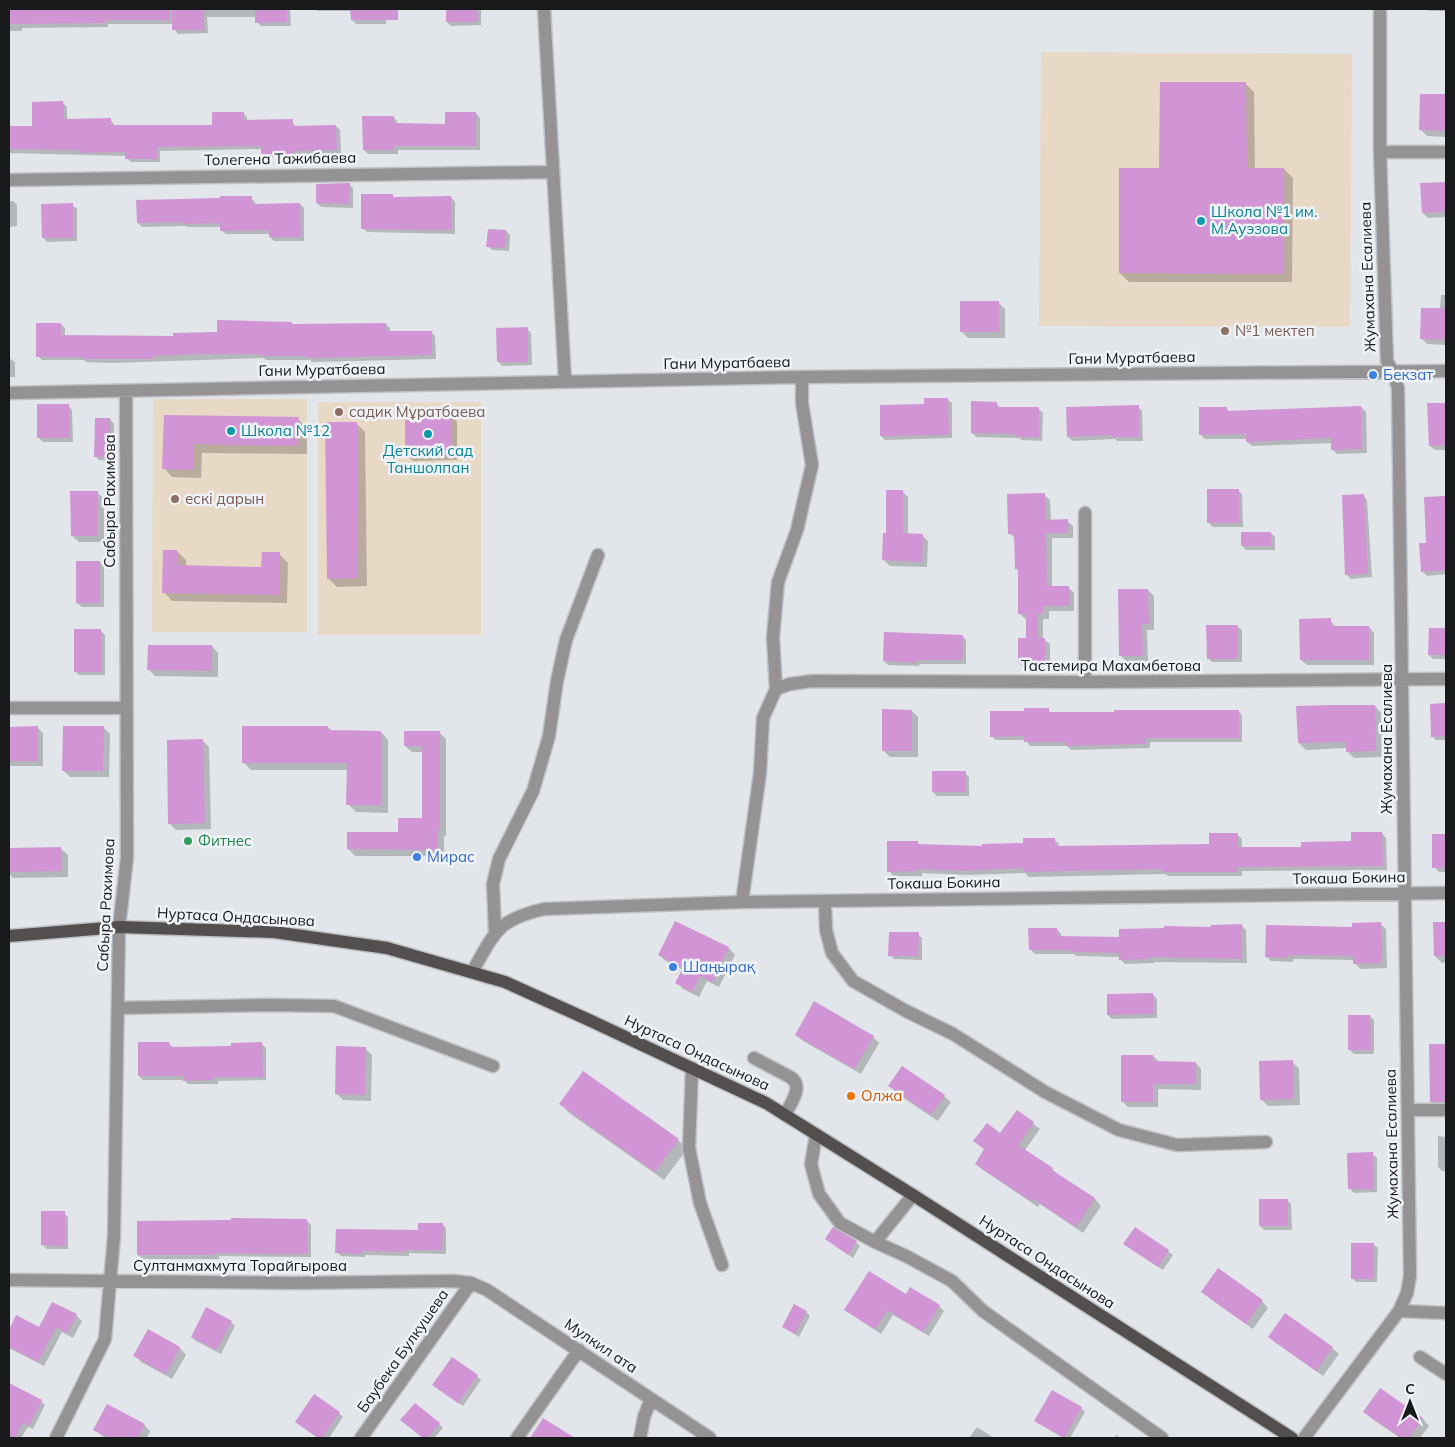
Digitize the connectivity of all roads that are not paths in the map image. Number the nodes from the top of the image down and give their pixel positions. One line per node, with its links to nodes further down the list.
1 (544, 9): 5 (street)
2 (1380, 9): 3 (street, Жумахана Есалиева)
3 (1380, 152): 4 (street); 8 (street, Жумахана Есалиева)
4 (1446, 152)
5 (552, 172): 6 (street, Толегена Тажибаева); 10 (street)
6 (9, 180)
7 (1446, 371): 8 (street, Гани Муратбаева)
8 (1393, 372): 9 (street, Гани Муратбаева); 16 (street, Жумахана Есалиева)
9 (802, 378): 10 (street, Гани Муратбаева); 18 (street)
10 (565, 381): 11 (street, Гани Муратбаева)
11 (126, 391): 12 (street, Гани Муратбаева); 20 (street, Сабыра Рахимова)
12 (9, 393)
13 (1085, 513): 17 (street)
14 (598, 555): 26 (street)
15 (1446, 679): 16 (street, Тастемира Махамбетова)
16 (1403, 680): 17 (street, Тастемира Махамбетова); 21 (street, Жумахана Есалиева)
17 (1086, 682): 18 (street, Тастемира Махамбетова)
18 (776, 689): 24 (street)
19 (9, 708): 20 (street)
20 (126, 708): 25 (street, Сабыра Рахимова)
21 (1404, 893): 22 (street, Токаша Бокина); 23 (street, Токаша Бокина); 33 (street, Жумахана Есалиева)
22 (1446, 893)
23 (825, 901): 24 (street, Токаша Бокина); 37 (street)
24 (742, 902): 26 (street, Токаша Бокина)
25 (119, 927): 27 (main road, Нуртаса Ондасынова); 28 (main road, Нуртаса Ондасынова); 29 (street, Сабыра Рахимова)
26 (495, 932): 28 (street, Токаша Бокина)
27 (9, 936)
28 (472, 972): 32 (main road, Нуртаса Ондасынова)
29 (118, 1008): 31 (street); 42 (street, Сабыра Рахимова)
30 (754, 1058): 35 (street)
31 (492, 1066)
32 (692, 1068): 35 (main road, Нуртаса Ондасынова); 40 (street)
33 (1408, 1110): 34 (street); 44 (street, Жумахана Есалиева)
34 (1446, 1110)
35 (785, 1115): 36 (main road, Нуртаса Ондасынова)
36 (816, 1135): 38 (main road, Нуртаса Ондасынова); 39 (street)
37 (1266, 1142)
38 (913, 1195): 39 (street); 50 (main road, Нуртаса Ондасынова)
39 (875, 1242): 56 (street)
40 (722, 1265)
41 (9, 1280): 42 (street, Султанмахмута Торайгырова)
42 (110, 1282): 43 (street, Султанмахмута Торайгырова); 51 (street, Сабыра Рахимова)
43 (472, 1283): 46 (street, Мулкил ата); 52 (street, Баубека Булкушева)
44 (1399, 1311): 45 (street); 58 (street, Жумахана Есалиева)
45 (1446, 1313)
46 (579, 1350): 49 (street, Мулкил ата); 53 (street)
47 (1420, 1357): 48 (street)
48 (1446, 1374)
49 (651, 1399): 54 (street); 55 (street, Мулкил ата)
50 (1277, 1434): 57 (main road, Нуртаса Ондасынова)
51 (56, 1438)
52 (361, 1438)
53 (517, 1438)
54 (640, 1438)
55 (710, 1438)
56 (1162, 1438)
57 (1292, 1438)
58 (1304, 1438)

